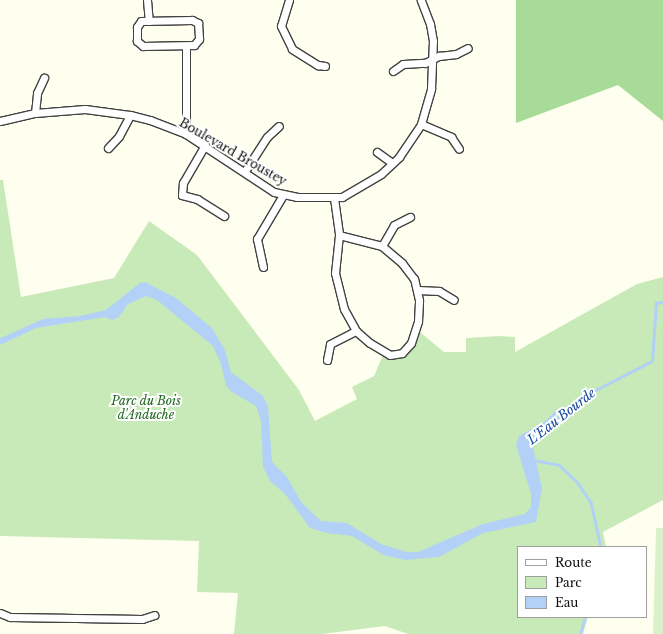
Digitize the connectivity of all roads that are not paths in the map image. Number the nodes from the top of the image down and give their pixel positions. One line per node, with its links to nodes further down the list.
1 (147, 0): 4 (street)
2 (289, 0): 8 (street)
3 (421, 0): 7 (street, Boulevard Broustey)
4 (149, 21): 5 (street); 5 (street)
5 (186, 46): 16 (street)
6 (468, 48): 7 (street)
7 (433, 60): 9 (street); 14 (street, Boulevard Broustey)
8 (325, 66)
9 (393, 71)
10 (44, 78): 11 (street)
11 (35, 113): 12 (street, Boulevard Broustey); 13 (street, Boulevard Broustey)
12 (130, 115): 16 (street, Boulevard Broustey); 18 (street)
13 (0, 121)
14 (421, 124): 19 (street); 21 (street, Boulevard Broustey)
15 (279, 126): 22 (street)
16 (186, 134): 17 (street, Boulevard Broustey)
17 (205, 145): 22 (street, Boulevard Broustey); 25 (street)
18 (108, 148)
19 (459, 149)
20 (377, 152): 21 (street)
21 (392, 163): 24 (street, Boulevard Broustey)
22 (245, 172): 23 (street, Boulevard Broustey)
23 (283, 195): 24 (street, Boulevard Broustey); 29 (street)
24 (334, 198): 27 (street)
25 (224, 216)
26 (410, 217): 28 (street)
27 (339, 235): 28 (street); 32 (street)
28 (382, 246): 30 (street)
29 (263, 268)
30 (418, 290): 31 (street); 32 (street)
31 (454, 300)
32 (356, 331): 33 (street)
33 (327, 360)
34 (0, 613): 35 (street)
35 (154, 615)

